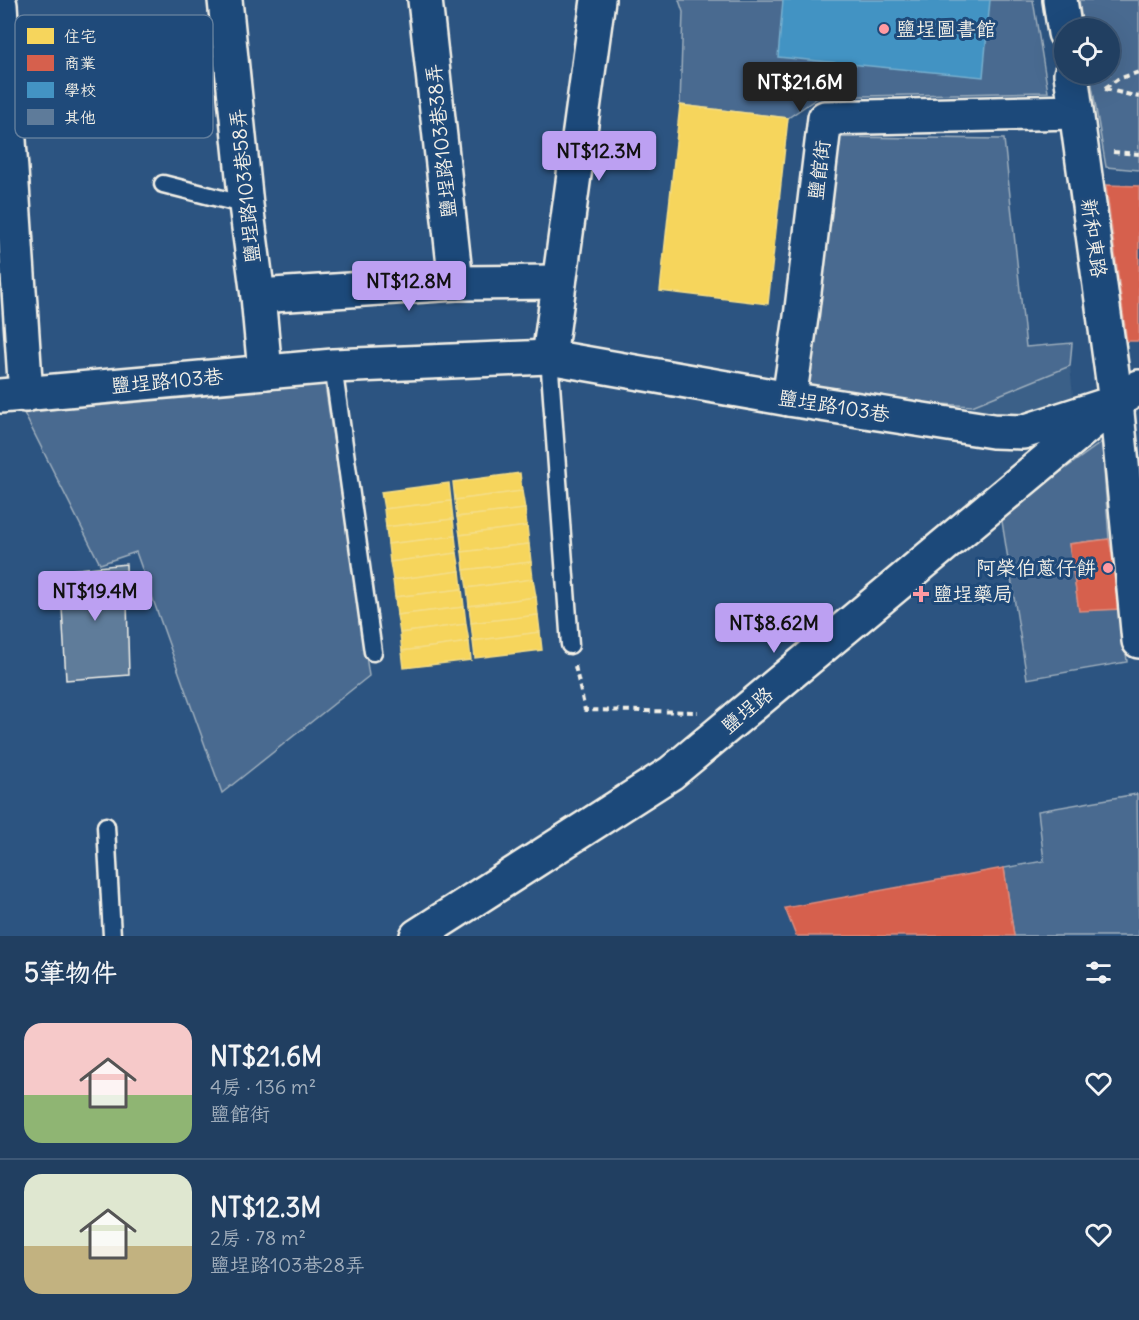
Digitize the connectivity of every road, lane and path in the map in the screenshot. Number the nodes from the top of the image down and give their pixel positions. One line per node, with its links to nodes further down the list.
1 (225, 0): 14 (street, 鹽埕路103巷58弄)
2 (425, 0): 16 (street, 鹽埕路103巷38弄)
3 (598, 0): 15 (street)
4 (1060, 0): 6 (street)
5 (0, 5): 22 (street)
6 (1063, 18)
7 (1139, 72): 9 (path)
8 (1072, 84): 10 (street, 新和東路)
9 (1139, 97)
10 (1076, 112): 21 (street, 新和東路); 23 (street, 鹽館街)
11 (1113, 152): 12 (path)
12 (1139, 154)
13 (163, 184): 14 (lane)
14 (246, 205): 17 (street, 鹽埕路103巷58弄)
15 (559, 282): 16 (street); 18 (street)
16 (456, 283): 17 (street)
17 (258, 296): 20 (street, 鹽埕路103巷58弄)
18 (549, 357): 19 (street, 鹽埕路103巷); 23 (street, 鹽埕路103巷); 26 (lane)
19 (333, 366): 20 (street, 鹽埕路103巷); 27 (lane)
20 (264, 372): 22 (street, 鹽埕路103巷)
21 (1128, 394): 23 (street, 鹽埕路103巷); 24 (street, 新和東路); 31 (street, 鹽埕路)
22 (13, 395)
23 (789, 399)
24 (1132, 497): 25 (street, 新和東路)
25 (1139, 642)
26 (570, 645): 28 (path)
27 (373, 652)
28 (707, 712)
29 (106, 826): 30 (lane)
30 (112, 936)
31 (417, 936)

